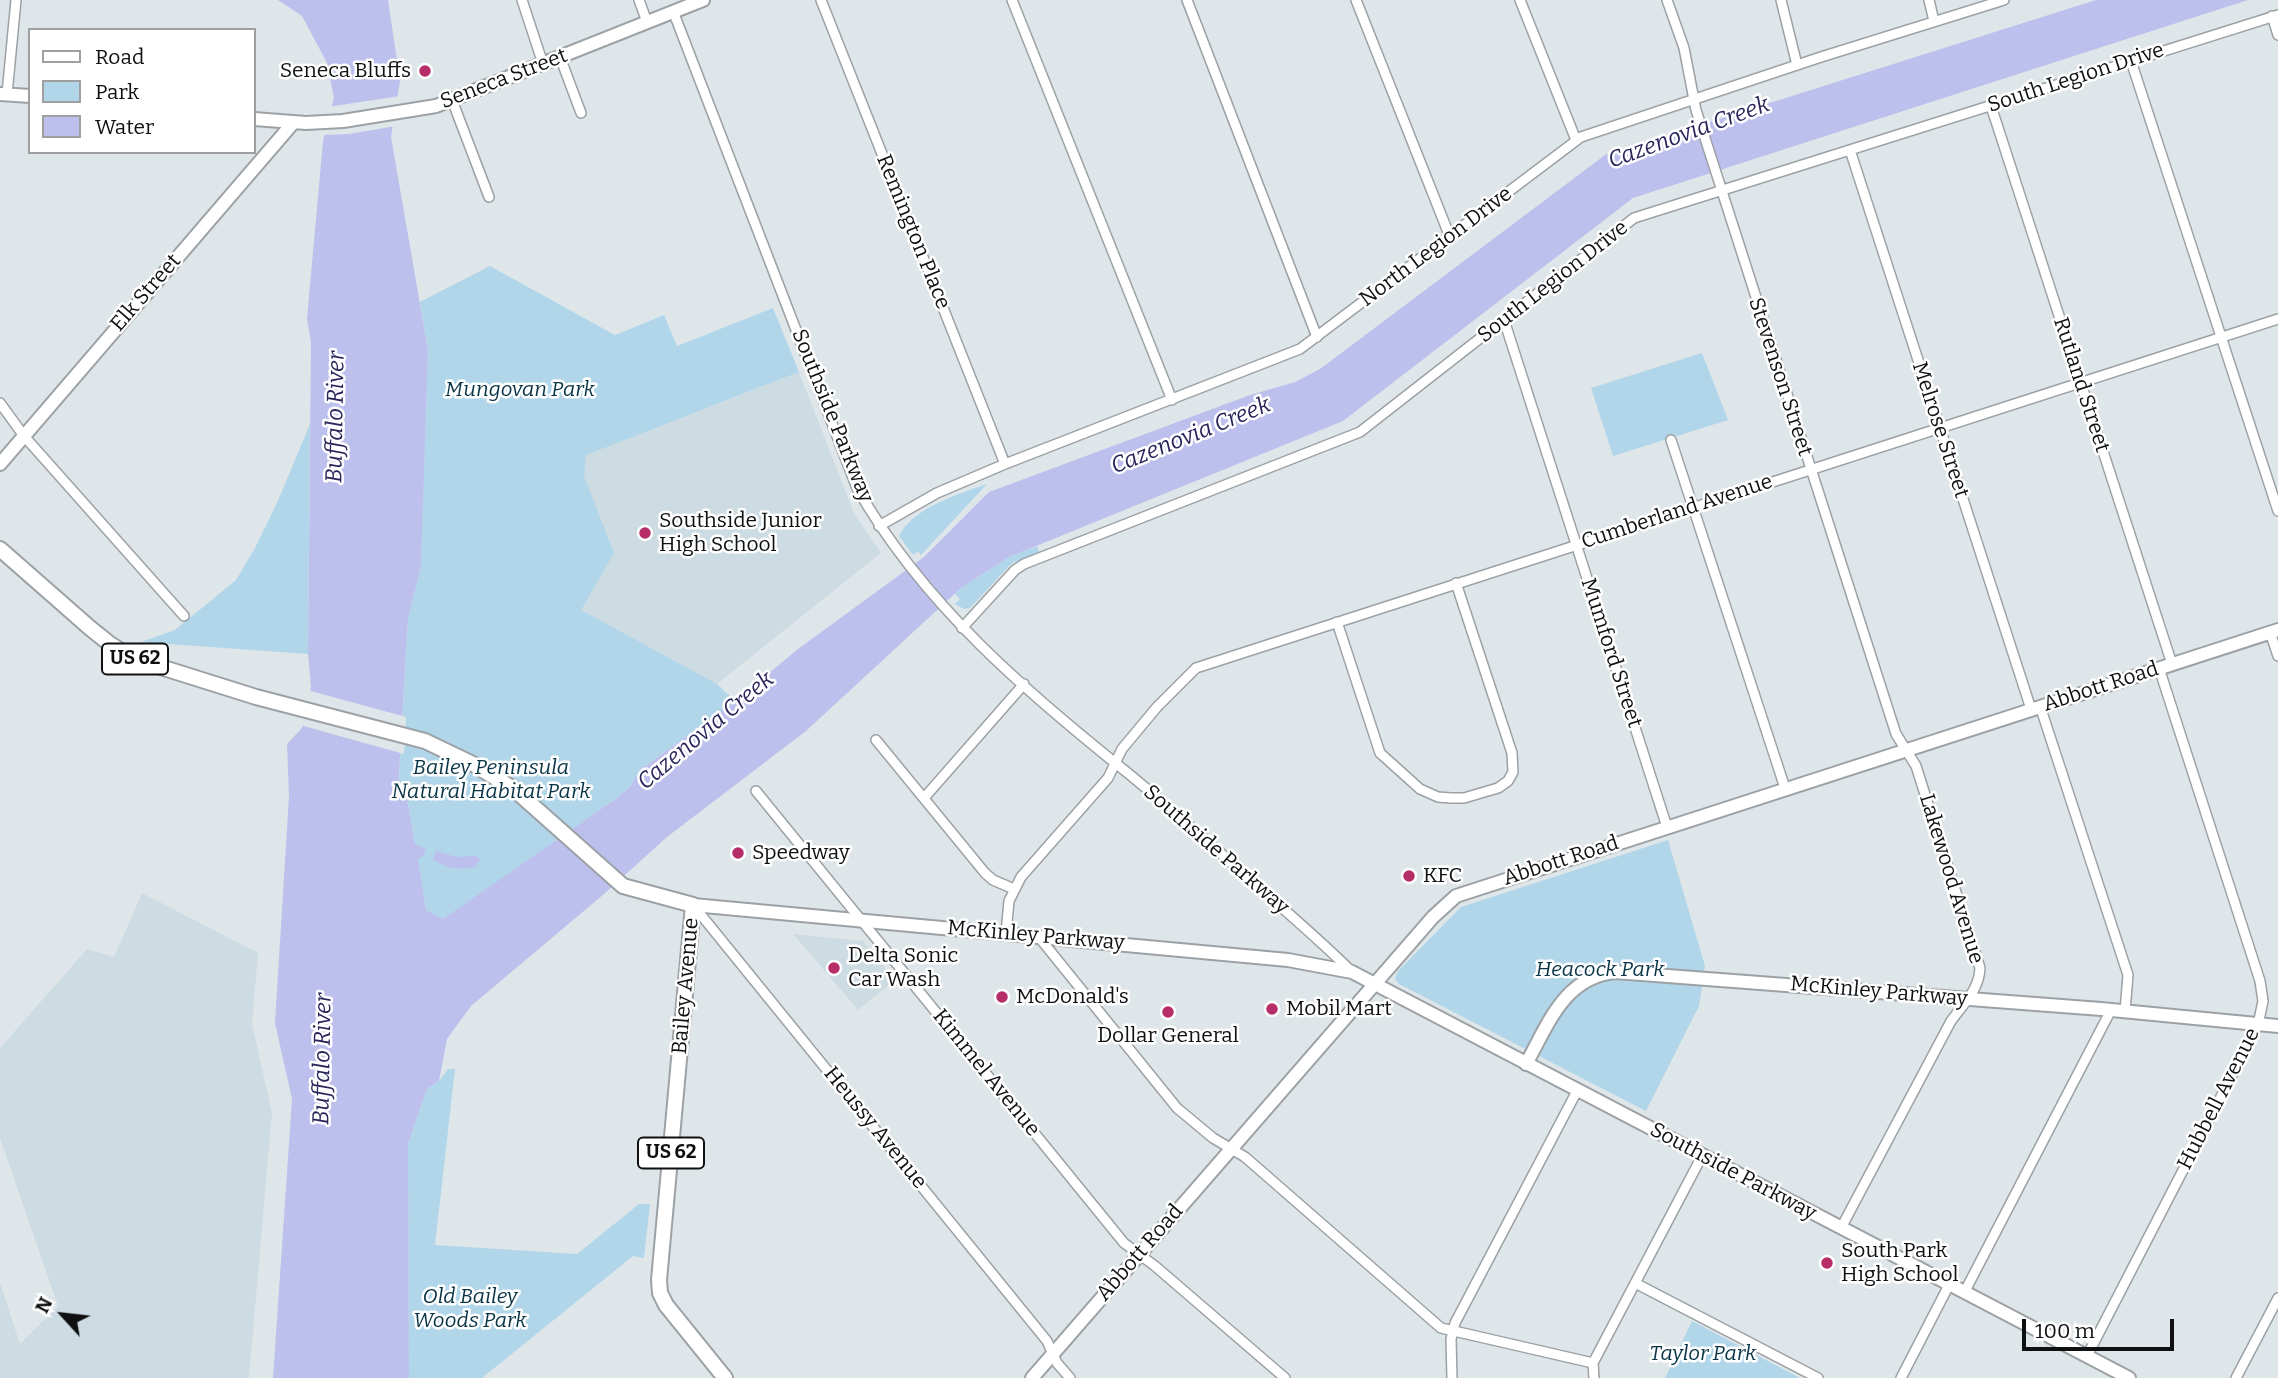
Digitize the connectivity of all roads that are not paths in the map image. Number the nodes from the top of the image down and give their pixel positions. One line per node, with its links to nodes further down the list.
1 (16, 0): 23 (street)
2 (522, 0): 21 (street)
3 (639, 0): 17 (street)
4 (703, 0): 14 (street, Seneca Street)
5 (821, 0): 47 (street, Remington Place)
6 (1012, 0): 41 (street)
7 (1187, 0): 38 (street)
8 (1356, 0): 35 (street)
9 (1520, 0): 31 (street)
10 (1667, 0): 25 (street, Stevenson Street)
11 (1781, 0): 22 (street)
12 (1928, 0): 16 (street)
13 (2004, 0): 16 (street, North Legion Drive)
14 (673, 11): 17 (street, Seneca Street); 51 (street, Southside Parkway)
15 (2275, 16): 18 (street); 20 (street, South Legion Drive)
16 (1934, 21): 22 (street, North Legion Drive)
17 (647, 22): 19 (street, Seneca Street)
18 (2278, 35)
19 (560, 57): 21 (street, Seneca Street); 28 (street)
20 (2131, 61): 27 (street, South Legion Drive); 39 (street)
21 (543, 64): 26 (street, Seneca Street)
22 (1797, 65): 25 (street, North Legion Drive)
23 (3, 94): 24 (street)
24 (28, 96)
25 (1693, 99): 31 (street, North Legion Drive); 33 (street, Stevenson Street)
26 (452, 100): 30 (street, Seneca Street); 34 (street)
27 (1991, 106): 32 (street, South Legion Drive); 40 (street, Rutland Street)
28 (581, 113)
29 (256, 119): 30 (street, Seneca Street)
30 (299, 123): 44 (street, Elk Street)
31 (1576, 140): 35 (street, North Legion Drive)
32 (1850, 150): 33 (street, South Legion Drive); 43 (street, Melrose Street)
33 (1720, 187): 37 (street, South Legion Drive); 48 (street, Stevenson Street)
34 (489, 197)
35 (1450, 237): 38 (street, North Legion Drive)
36 (2278, 319): 39 (street, Cumberland Avenue)
37 (1504, 320): 52 (street, Mumford Street); 57 (street, South Legion Drive)
38 (1317, 337): 41 (street, North Legion Drive)
39 (2222, 337): 40 (street, Cumberland Avenue); 50 (street)
40 (2081, 383): 43 (street, Cumberland Avenue); 60 (street, Rutland Street)
41 (1172, 400): 47 (street, North Legion Drive)
42 (0, 403): 44 (street)
43 (1940, 428): 48 (street, Cumberland Avenue); 63 (street, Melrose Street)
44 (24, 436): 46 (street, Elk Street); 55 (street)
45 (1671, 440): 49 (street)
46 (0, 464)
47 (1005, 464): 51 (street, North Legion Drive)
48 (1810, 470): 49 (street, Cumberland Avenue); 65 (street, Stevenson Street)
49 (1693, 508): 52 (street, Cumberland Avenue); 67 (street)
50 (2278, 511)
51 (879, 526): 57 (street, Southside Parkway)
52 (1577, 544): 54 (street, Cumberland Avenue); 70 (street, Mumford Street)
53 (0, 548): 72 (main road, Bailey Avenue / US 62)
54 (1456, 583): 56 (street, Cumberland Avenue); 56 (street)
55 (184, 616)
56 (1337, 622): 66 (street, Cumberland Avenue)
57 (962, 628): 62 (street, Southside Parkway)
58 (2274, 631): 59 (street); 60 (street, Abbott Road)
59 (2278, 656)
60 (2172, 664): 61 (street, Abbott Road)
61 (2158, 668): 63 (street, Abbott Road); 80 (street, Hubbell Avenue)
62 (1024, 684): 66 (street, Southside Parkway); 69 (street)
63 (2036, 708): 65 (street, Abbott Road); 79 (street, Melrose Street)
64 (876, 740): 69 (street)
65 (1906, 749): 67 (street, Abbott Road); 78 (street, Lakewood Avenue)
66 (1114, 763): 71 (street, Cumberland Avenue); 76 (street, Southside Parkway)
67 (1785, 788): 70 (street, Abbott Road)
68 (756, 792): 73 (street, Kimmel Avenue)
69 (924, 798): 71 (street)
70 (1667, 827): 77 (street, Abbott Road)
71 (1014, 889): 74 (street)
72 (693, 905): 73 (street, McKinley Parkway); 93 (street, Heussy Avenue); 96 (main road, Bailey Avenue / US 62)
73 (862, 920): 74 (street, McKinley Parkway); 87 (street, Kimmel Avenue)
74 (1006, 933): 75 (street, McKinley Parkway)
75 (1038, 936): 76 (street, McKinley Parkway); 84 (street)
76 (1352, 972): 77 (street, McKinley Parkway)
77 (1375, 983): 82 (street, Southside Parkway); 84 (street, Abbott Road)
78 (1967, 1000): 79 (street, McKinley Parkway); 82 (street, McKinley Parkway); 86 (street, Lakewood Avenue)
79 (2118, 1010): 80 (street, McKinley Parkway); 90 (street)
80 (2258, 1024): 81 (street, McKinley Parkway); 94 (street, Hubbell Avenue)
81 (2278, 1026)
82 (1526, 1064): 83 (street, Southside Parkway)
83 (1577, 1091): 85 (street, Southside Parkway); 92 (street)
84 (1231, 1149): 87 (street, Abbott Road); 92 (street)
85 (1702, 1156): 86 (street, Southside Parkway); 88 (street)
86 (1840, 1228): 89 (street, Southside Parkway)
87 (1139, 1255): 93 (street, Abbott Road); 99 (street, Kimmel Avenue)
88 (1635, 1283): 95 (street); 102 (street)
89 (1949, 1285): 90 (street, Southside Parkway); 103 (street)
90 (1964, 1293): 94 (street, Southside Parkway)
91 (2278, 1298): 105 (street)
92 (1452, 1330): 95 (street); 100 (street)
93 (1054, 1353): 97 (street, Abbott Road); 98 (street, Heussy Avenue)
94 (2087, 1356): 104 (street, Southside Parkway)
95 (1593, 1363): 101 (street)
96 (725, 1378)
97 (1032, 1378)
98 (1070, 1378)
99 (1285, 1378)
100 (1452, 1378)
101 (1594, 1378)
102 (1818, 1378)
103 (1901, 1378)
104 (2129, 1378)
105 (2235, 1378)

